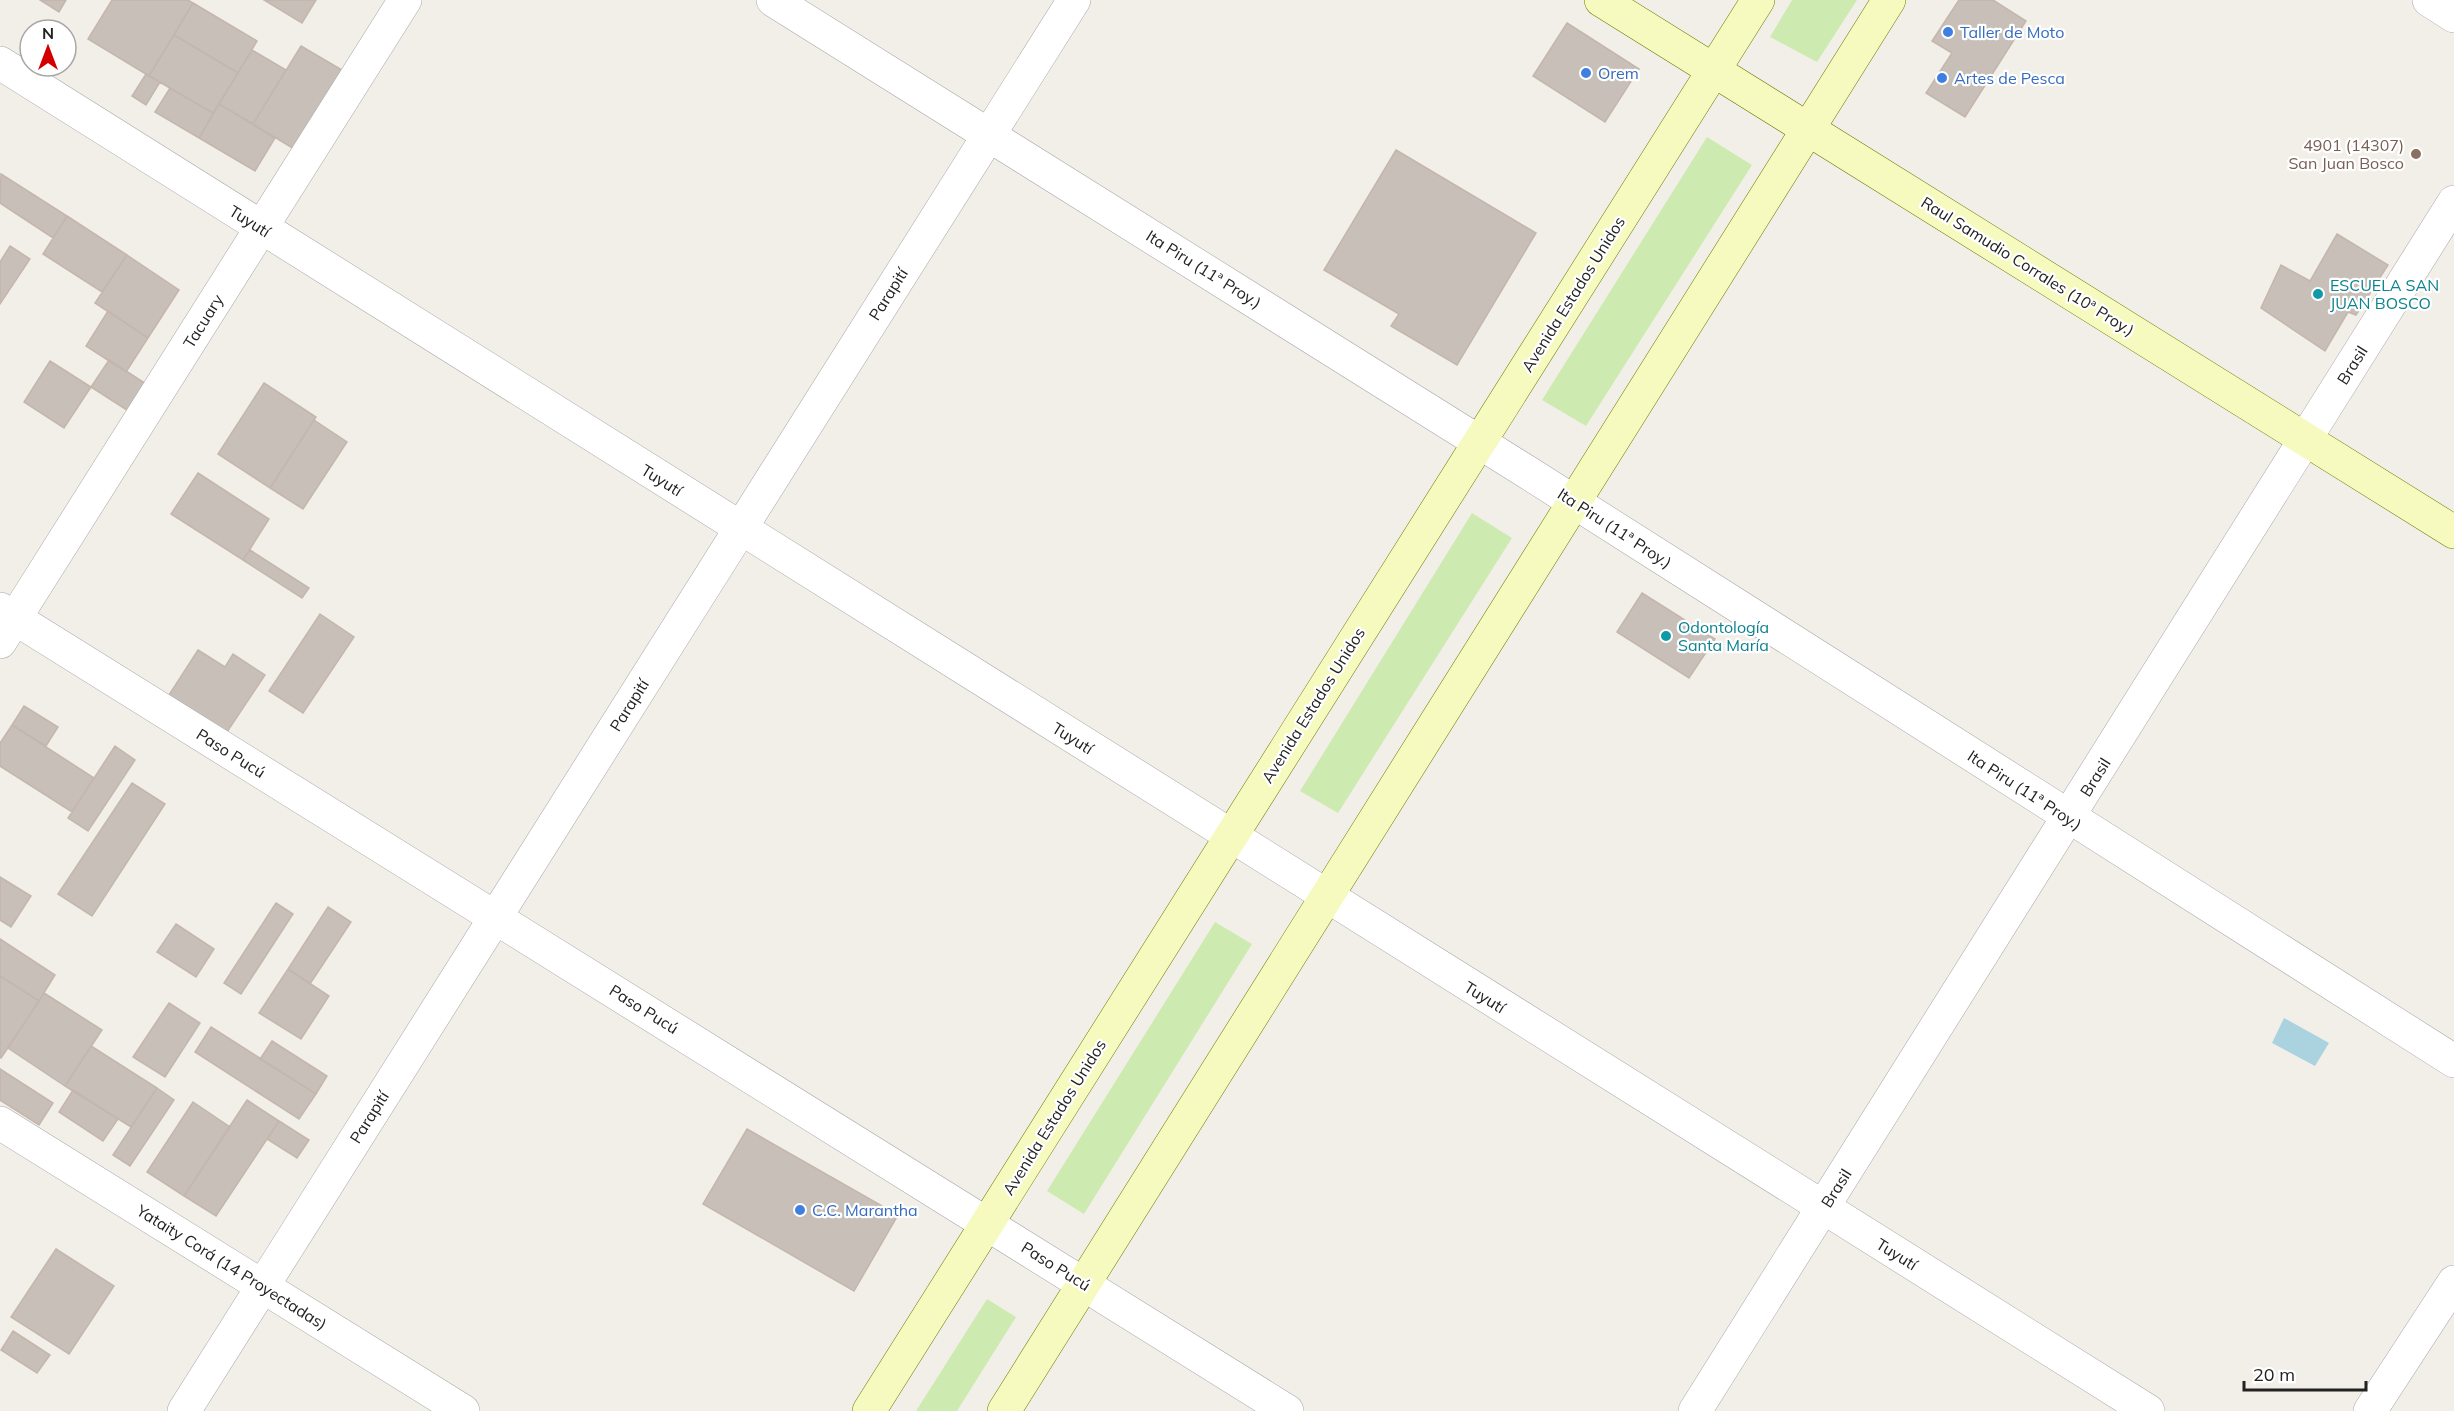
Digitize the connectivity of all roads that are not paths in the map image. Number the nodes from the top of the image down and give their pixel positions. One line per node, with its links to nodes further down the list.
1 (405, 0): 14 (street, Tacuary)
2 (773, 0): 12 (street, Ita Piru (11ª Proy.))
3 (1074, 0): 12 (street, Parapití)
4 (1601, 0): 10 (main road, Raul Samudio Corrales (10ª Proy.))
5 (1758, 0): 10 (main road, Avenida Estados Unidos)
6 (1889, 0): 11 (main road)
7 (2429, 0): 8 (street)
8 (2454, 16)
9 (0, 63): 14 (street, Tuyutí)
10 (1714, 70): 11 (main road, Raul Samudio Corrales (10ª Proy.)); 16 (main road, Avenida Estados Unidos)
11 (1808, 129): 15 (main road, Raul Samudio Corrales (10ª Proy.)); 17 (main road)
12 (989, 135): 16 (street, Ita Piru (11ª Proy.)); 18 (street, Parapití)
13 (2454, 202): 15 (street, Brasil)
14 (261, 228): 18 (street, Tuyutí); 20 (street, Tacuary)
15 (2306, 439): 19 (main road, Raul Samudio Corrales (10ª Proy.)); 21 (street, Brasil)
16 (1479, 442): 17 (street, Ita Piru (11ª Proy.)); 22 (main road, Avenida Estados Unidos)
17 (1574, 502): 21 (street, Ita Piru (11ª Proy.)); 23 (main road)
18 (740, 529): 22 (street, Tuyutí); 24 (street, Parapití)
19 (2454, 532)
20 (5, 623): 24 (street, Paso Pucú)
21 (2069, 818): 25 (street, Ita Piru (11ª Proy.)); 27 (street, Brasil)
22 (1230, 837): 23 (street, Tuyutí); 28 (main road, Avenida Estados Unidos)
23 (1326, 898): 27 (street, Tuyutí); 30 (main road)
24 (495, 917): 28 (street, Paso Pucú); 31 (street, Parapití)
25 (2454, 1062)
26 (0, 1123): 31 (street, Yataity Corá (14 Proyectadas))
27 (1824, 1208): 37 (street, Brasil); 38 (street, Tuyutí)
28 (987, 1223): 30 (street, Paso Pucú); 34 (main road, Avenida Estados Unidos)
29 (2454, 1282): 39 (street)
30 (1084, 1284): 35 (main road); 36 (street, Paso Pucú)
31 (263, 1286): 32 (street, Parapití); 33 (street, Yataity Corá (14 Proyectadas))
32 (184, 1411)
33 (463, 1411)
34 (869, 1411)
35 (1004, 1411)
36 (1287, 1411)
37 (1695, 1411)
38 (2148, 1411)
39 (2370, 1411)

